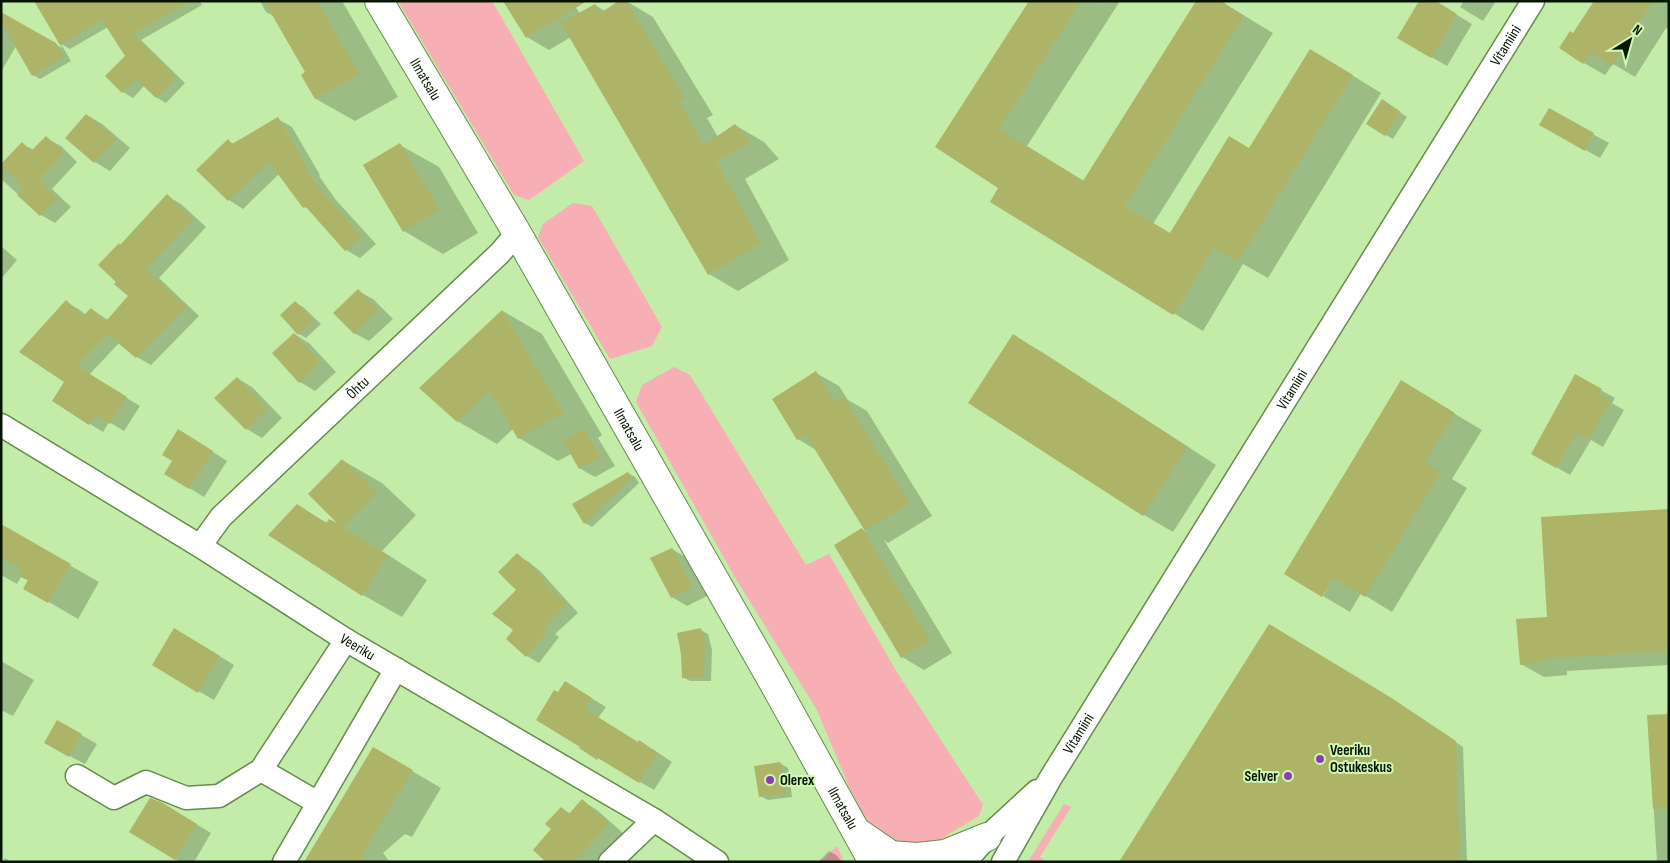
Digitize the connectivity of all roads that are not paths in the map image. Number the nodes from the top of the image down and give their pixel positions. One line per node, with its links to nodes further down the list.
1 (379, 1): 3 (street, Ilmatsalu)
2 (1533, 1): 10 (street, Vitamiini)
3 (517, 233): 5 (street, Õhtu); 13 (street, Ilmatsalu)
4 (1, 425): 5 (street, Veeriku)
5 (200, 546): 6 (street, Veeriku)
6 (346, 640): 7 (street, Veeriku); 8 (street)
7 (396, 670): 11 (street); 12 (street, Veeriku)
8 (261, 770): 9 (street); 11 (street)
9 (77, 776)
10 (1050, 779): 14 (street, Vitamiini); 20 (street, Vitamiini)
11 (318, 803): 15 (street)
12 (654, 820): 16 (street); 17 (street, Veeriku)
13 (855, 830): 14 (street); 18 (street, Ilmatsalu)
14 (987, 836): 19 (street, Vitamiini)
15 (284, 862)
16 (610, 862)
17 (717, 862)
18 (873, 862)
19 (965, 862)
20 (1003, 862)

